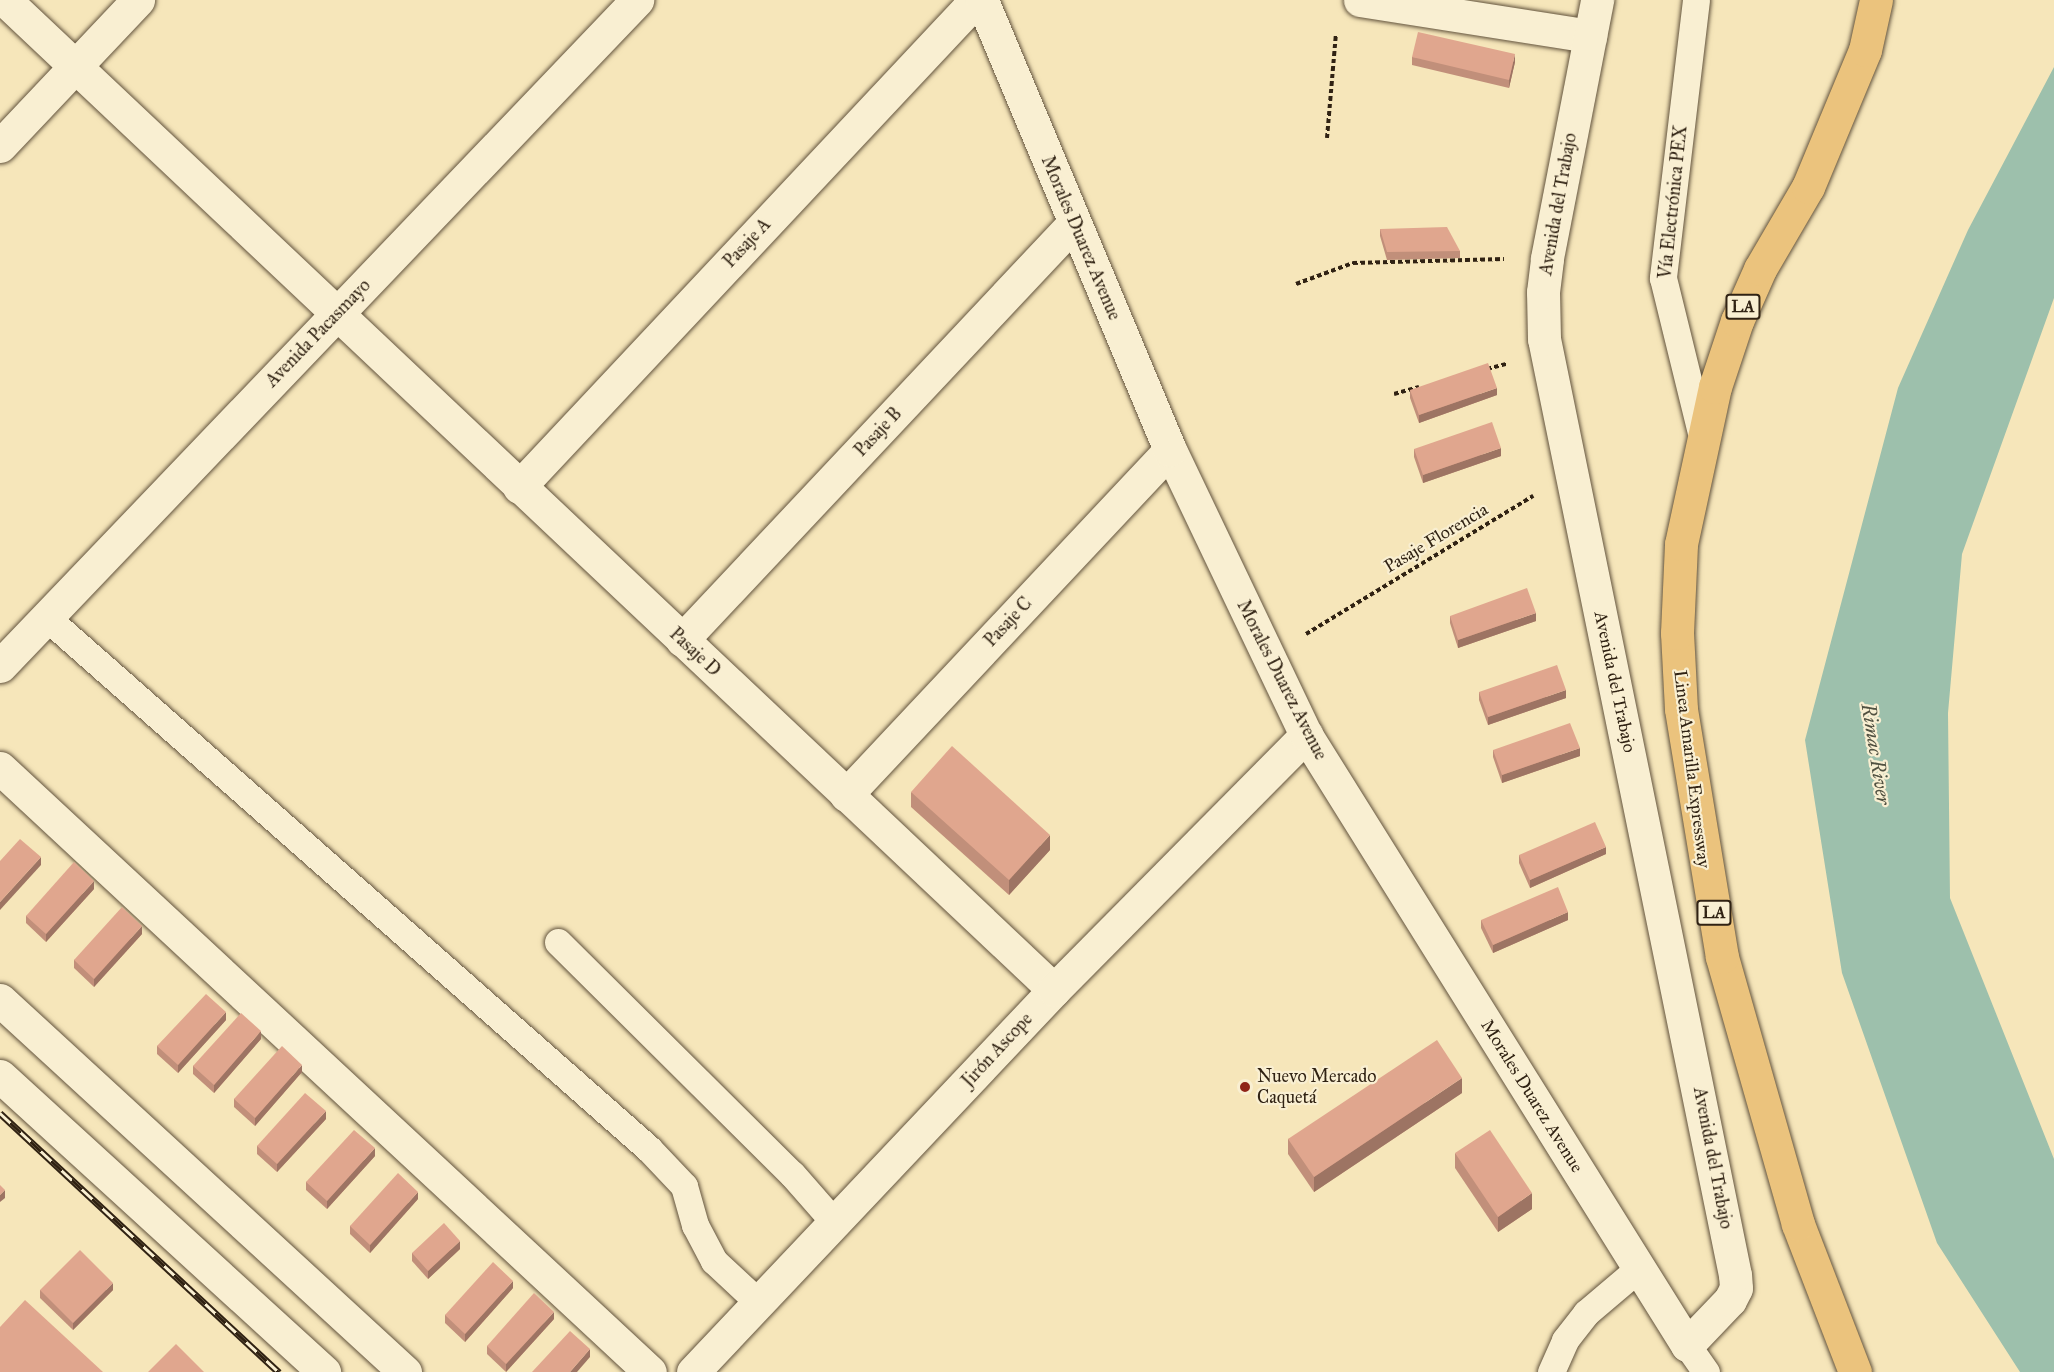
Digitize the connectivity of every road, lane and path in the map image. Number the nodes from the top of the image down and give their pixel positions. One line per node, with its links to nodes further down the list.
1 (4, 0): 12 (street, Pasaje D)
2 (138, 0): 12 (street)
3 (637, 0): 18 (street, Avenida Pacasmayo)
4 (976, 0): 26 (street, Pasaje A)
5 (982, 0): 15 (street, Morales Duarez Avenue)
6 (1360, 0): 11 (street)
7 (1597, 0): 11 (street, Avenida del Trabajo)
8 (1696, 0): 23 (lane, Vía Electrónica PEX)
9 (1876, 0): 23 (highway, Linea Amarilla Expressway / LA)
10 (1337, 23): 13 (path)
11 (1590, 36): 16 (street, Avenida del Trabajo)
12 (75, 67): 14 (street); 18 (street, Pasaje D)
13 (1327, 138)
14 (0, 146)
15 (1074, 223): 24 (street, Morales Duarez Avenue); 29 (street, Pasaje B)
16 (1547, 258): 17 (path); 19 (street, Avenida del Trabajo)
17 (1296, 284)
18 (337, 314): 26 (street, Pasaje D); 27 (street, Avenida Pacasmayo)
19 (1547, 353): 20 (path); 25 (street, Avenida del Trabajo)
20 (1481, 371)
21 (1426, 385): 22 (path)
22 (1394, 394)
23 (1702, 437): 48 (highway, Linea Amarilla Expressway / LA)
24 (1170, 450): 31 (street, Morales Duarez Avenue); 33 (street, Pasaje C)
25 (1570, 475): 28 (path, Pasaje Florencia); 41 (street, Avenida del Trabajo)
26 (519, 487): 29 (street, Pasaje D)
27 (46, 616): 30 (street, Avenida Pacasmayo); 40 (lane)
28 (1317, 627)
29 (682, 640): 33 (street, Pasaje D)
30 (0, 666)
31 (1306, 735): 35 (street, Jirón Ascope); 39 (street, Morales Duarez Avenue)
32 (0, 768): 44 (street)
33 (846, 795): 35 (street, Pasaje D)
34 (558, 942): 38 (lane)
35 (1054, 990): 38 (street, Jirón Ascope)
36 (0, 1000): 43 (street)
37 (0, 1076): 42 (street)
38 (834, 1222): 40 (street, Jirón Ascope)
39 (1639, 1268): 41 (street, Morales Duarez Avenue); 46 (lane)
40 (758, 1302): 45 (street, Jirón Ascope)
41 (1687, 1345): 47 (lane)
42 (324, 1372)
43 (405, 1372)
44 (650, 1372)
45 (693, 1372)
46 (1551, 1372)
47 (1706, 1372)
48 (1856, 1372)

